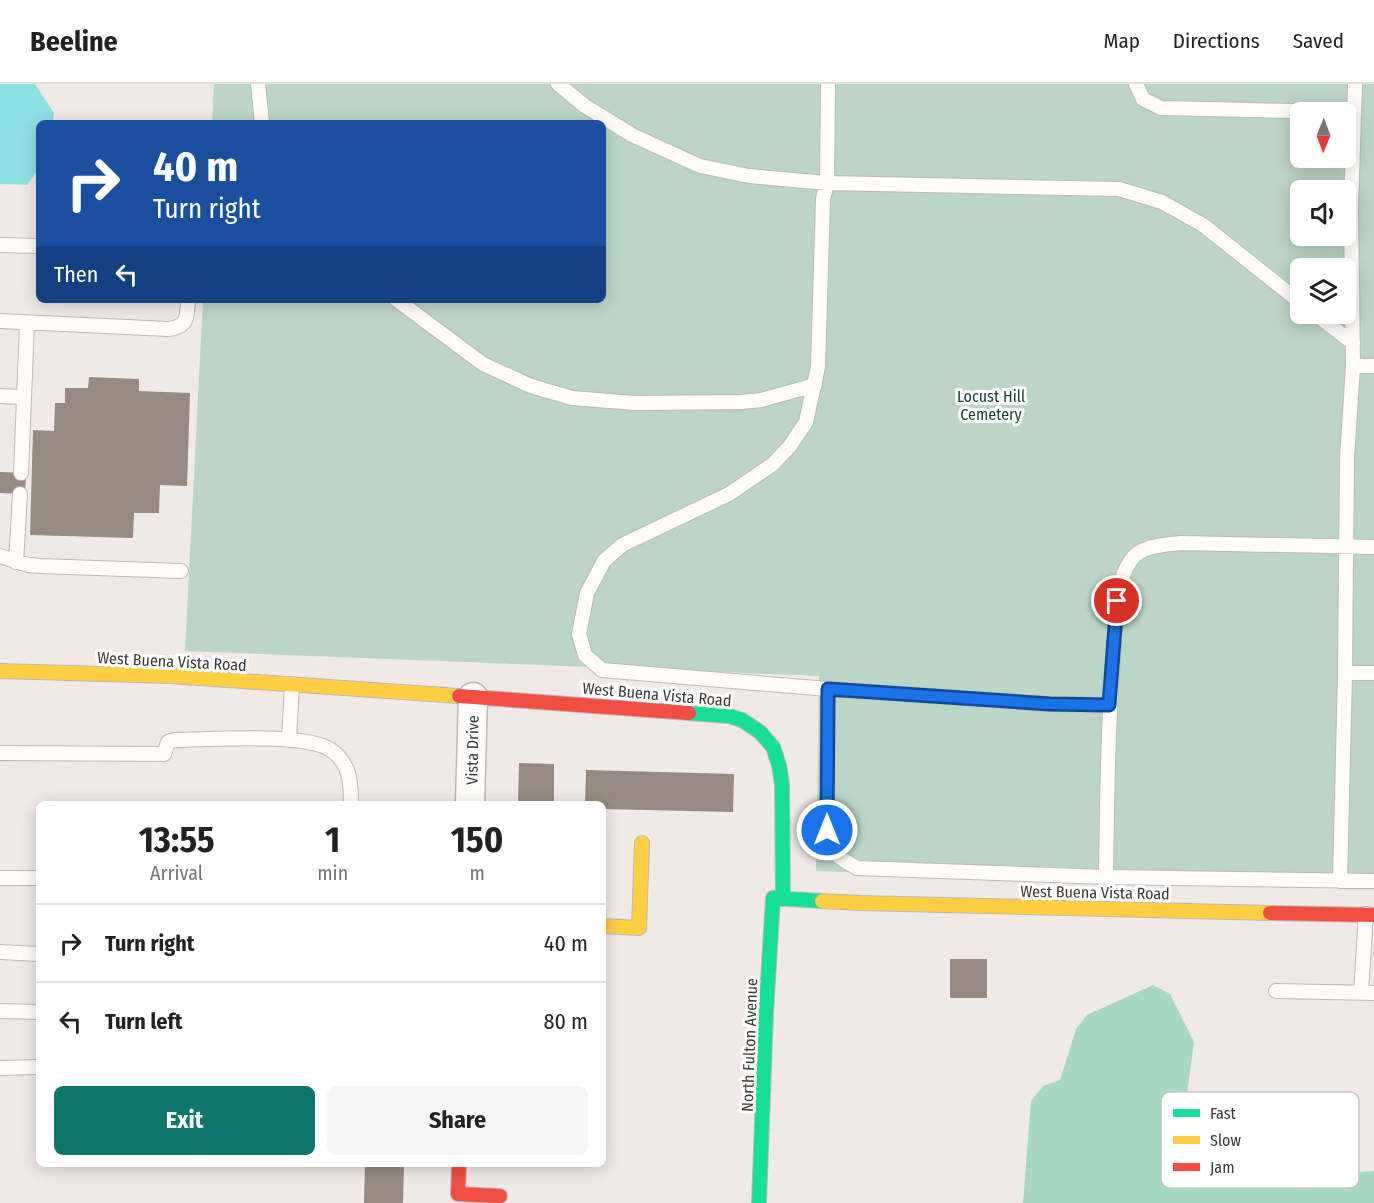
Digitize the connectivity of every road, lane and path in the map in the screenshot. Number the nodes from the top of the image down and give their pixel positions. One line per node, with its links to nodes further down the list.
1 (258, 84): 8 (lane)
2 (558, 84): 10 (lane)
3 (828, 84): 10 (lane)
4 (1136, 84): 7 (lane)
5 (1355, 84): 6 (lane)
6 (1352, 102)
7 (1290, 111)
8 (262, 120)
9 (1351, 168): 19 (lane)
10 (826, 183): 13 (lane); 22 (lane)
11 (0, 245): 12 (lane)
12 (36, 246)
13 (1290, 294)
14 (188, 303): 17 (lane)
15 (402, 303): 22 (lane)
16 (0, 321): 17 (lane)
17 (27, 323): 24 (lane)
18 (1328, 324): 19 (lane)
19 (1353, 343): 20 (lane)
20 (1353, 366): 21 (lane); 27 (lane)
21 (1374, 366)
22 (815, 385): 36 (lane)
23 (0, 396): 24 (lane)
24 (23, 397): 25 (lane)
25 (21, 473)
26 (20, 494): 30 (lane)
27 (1347, 546): 28 (lane); 33 (lane); 38 (lane)
28 (1374, 547)
29 (0, 556): 30 (lane)
30 (16, 562): 31 (lane)
31 (181, 571)
32 (0, 671): 35 (street, West Buena Vista Road)
33 (1345, 673): 34 (lane); 47 (lane)
34 (1374, 673)
35 (292, 684): 37 (street, West Buena Vista Road); 39 (lane)
36 (828, 689): 38 (lane); 44 (lane)
37 (473, 697): 42 (street, Vista Drive); 49 (street, West Buena Vista Road)
38 (1109, 705): 44 (lane)
39 (289, 740): 40 (lane); 41 (lane)
40 (0, 753)
41 (351, 801)
42 (470, 801)
43 (642, 843): 51 (street)
44 (1106, 877): 47 (lane)
45 (0, 878): 46 (lane)
46 (36, 878)
47 (1340, 881): 48 (lane)
48 (1374, 881)
49 (783, 899): 50 (street, West Buena Vista Road); 62 (street, North Fulton Avenue)
50 (1370, 914): 55 (lane)
51 (606, 926)
52 (0, 952): 53 (lane)
53 (36, 954)
54 (1276, 991): 55 (lane)
55 (1368, 993)
56 (0, 1011): 57 (lane)
57 (36, 1012)
58 (36, 1067): 59 (lane)
59 (0, 1068)
60 (459, 1167): 61 (street)
61 (500, 1196)
62 (759, 1203)

